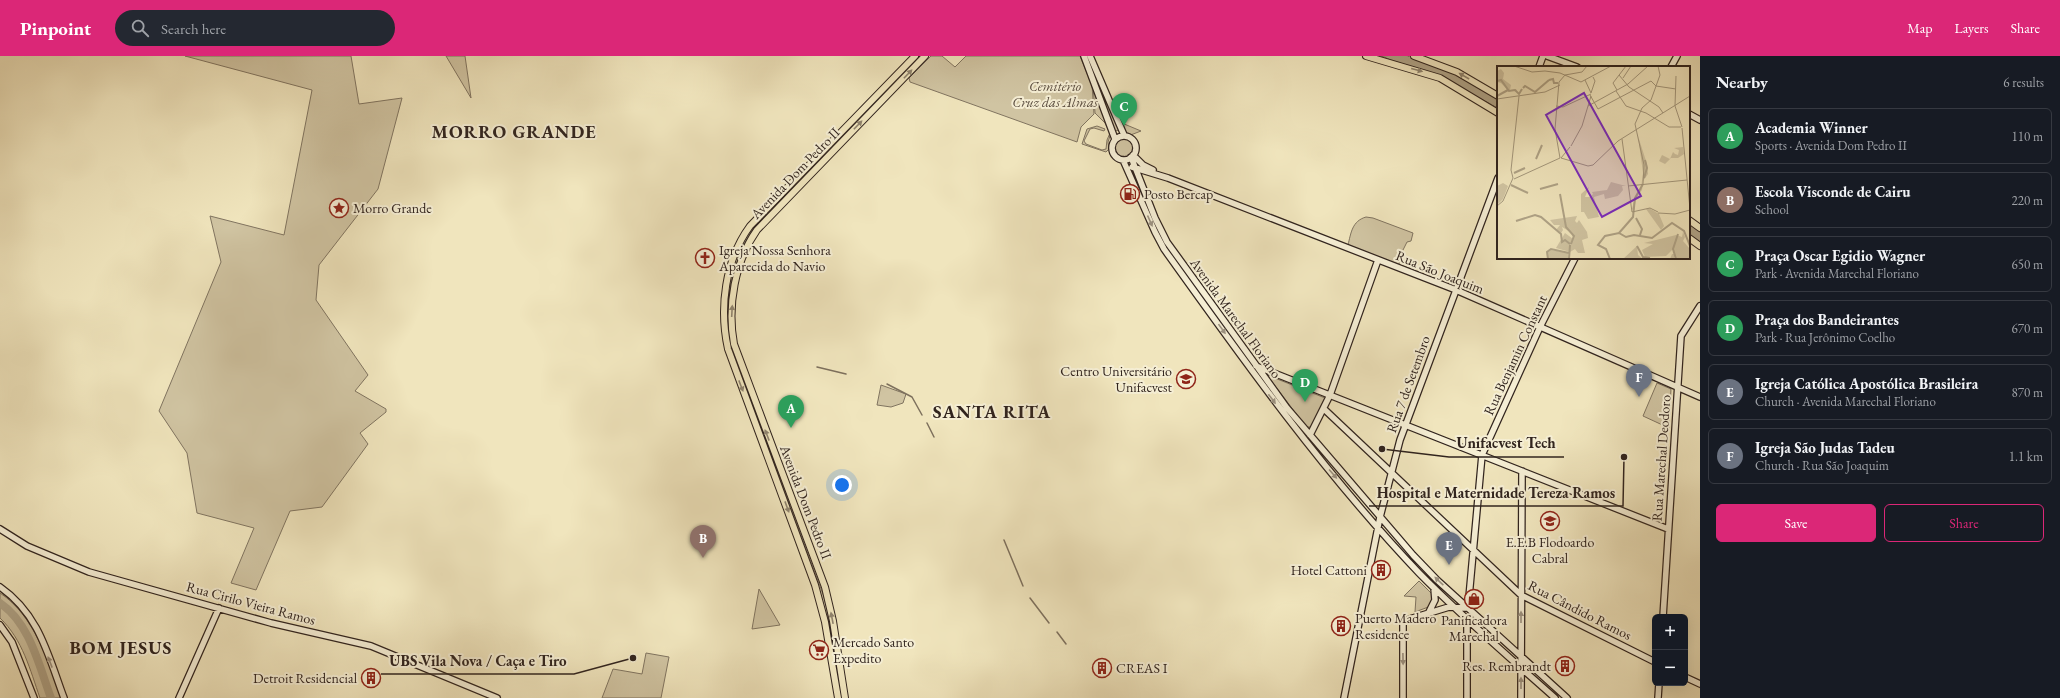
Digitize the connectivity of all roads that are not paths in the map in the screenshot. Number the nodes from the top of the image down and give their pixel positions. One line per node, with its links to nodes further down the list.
1 (915, 56): 68 (main road, Avenida Dom Pedro II, one-way to 68)
2 (925, 56): 69 (main road, Avenida Dom Pedro II, one-way to 2)
3 (1084, 56): 18 (street)
4 (1090, 56): 17 (street)
5 (1366, 56): 14 (main road, one-way to 14)
6 (1414, 56): 13 (main road, one-way to 6)
7 (1543, 56): 10 (street)
8 (1546, 56): 11 (street)
9 (1677, 56): 12 (street)
10 (1539, 66)
11 (1574, 66)
12 (1672, 66)
13 (1497, 95)
14 (1497, 112)
15 (1690, 115): 16 (street)
16 (1700, 120)
17 (1124, 135): 18 (street); 19 (street)
18 (1115, 139): 20 (street)
19 (1132, 156): 20 (street); 21 (street, Avenida Marechal Floriano); 22 (street, Rua São Joaquim)
20 (1125, 163): 21 (street, Rua São Joaquim); 44 (street, Avenida Marechal Floriano, one-way to 44)
21 (1134, 168): 22 (street, Rua São Joaquim); 33 (street, Avenida Marechal Floriano)
22 (1168, 178): 29 (street, Rua São Joaquim)
23 (1497, 181): 30 (street, Rua 7 de Setembro)
24 (1690, 221): 25 (main road)
25 (1700, 228)
26 (1690, 239): 27 (main road)
27 (1700, 246)
28 (1574, 259): 32 (street, Rua Benjamin Constant)
29 (1378, 260): 30 (street, Rua São Joaquim); 35 (street)
30 (1456, 290): 32 (street, Rua São Joaquim); 38 (street, Rua 7 de Setembro)
31 (1700, 306): 34 (street, Rua Marechal Deodoro)
32 (1540, 327): 34 (street, Rua São Joaquim); 40 (street, Rua Benjamin Constant)
33 (1255, 366): 35 (street); 39 (street, Avenida Marechal Floriano)
34 (1677, 387): 36 (street, Rua São Joaquim); 46 (street, Rua Marechal Deodoro)
35 (1330, 395): 37 (street); 38 (street)
36 (1700, 397)
37 (1324, 409): 39 (street); 42 (street, Rua Cândido Ramos)
38 (1405, 425): 40 (street); 42 (street, Rua 7 de Setembro)
39 (1310, 436): 43 (street, Avenida Marechal Floriano)
40 (1482, 455): 41 (street); 47 (street, Rua Benjamin Constant)
41 (1522, 471): 46 (street); 50 (street)
42 (1391, 473): 43 (street, Rua 7 de Setembro); 47 (street, Rua Cândido Ramos)
43 (1380, 517): 44 (street, Rua 7 de Setembro); 53 (street, Avenida Marechal Floriano, one-way to 43)
44 (1378, 526): 49 (street, Avenida Marechal Floriano); 70 (street, Rua 7 de Setembro)
45 (0, 529): 52 (street, Rua Cirilo Vieira Ramos)
46 (1668, 529): 55 (street, Rua Marechal Deodoro)
47 (1473, 550): 50 (street, Rua Cândido Ramos); 53 (street, Rua Benjamin Constant)
48 (0, 587): 65 (street, one-way to 48)
49 (1434, 588): 51 (street, Avenida Marechal Floriano); 54 (street)
50 (1521, 596): 58 (street, one-way to 50); 59 (street, Rua Cândido Ramos)
51 (1453, 606): 53 (street); 54 (street); 56 (street, Avenida Marechal Floriano)
52 (219, 608): 66 (street); 67 (street, Rua Cirilo Vieira Ramos)
53 (1468, 608): 58 (street, Avenida Marechal Floriano)
54 (1429, 612): 71 (street, one-way to 71)
55 (1663, 614)
56 (1467, 619): 60 (street, Avenida Marechal Floriano); 72 (street)
57 (0, 625): 64 (street)
58 (1521, 656): 60 (street); 75 (street, Avenida Marechal Floriano)
59 (1652, 661)
60 (1521, 668): 73 (street, one-way to 60); 74 (street, Avenida Marechal Floriano)
61 (1688, 678): 62 (street)
62 (1700, 684)
63 (1659, 686): 76 (street)
64 (34, 698)
65 (64, 698)
66 (179, 698)
67 (497, 698)
68 (838, 698)
69 (845, 698)
70 (1344, 698)
71 (1404, 698)
72 (1467, 698)
73 (1520, 698)
74 (1555, 698)
75 (1567, 698)
76 (1658, 698)

